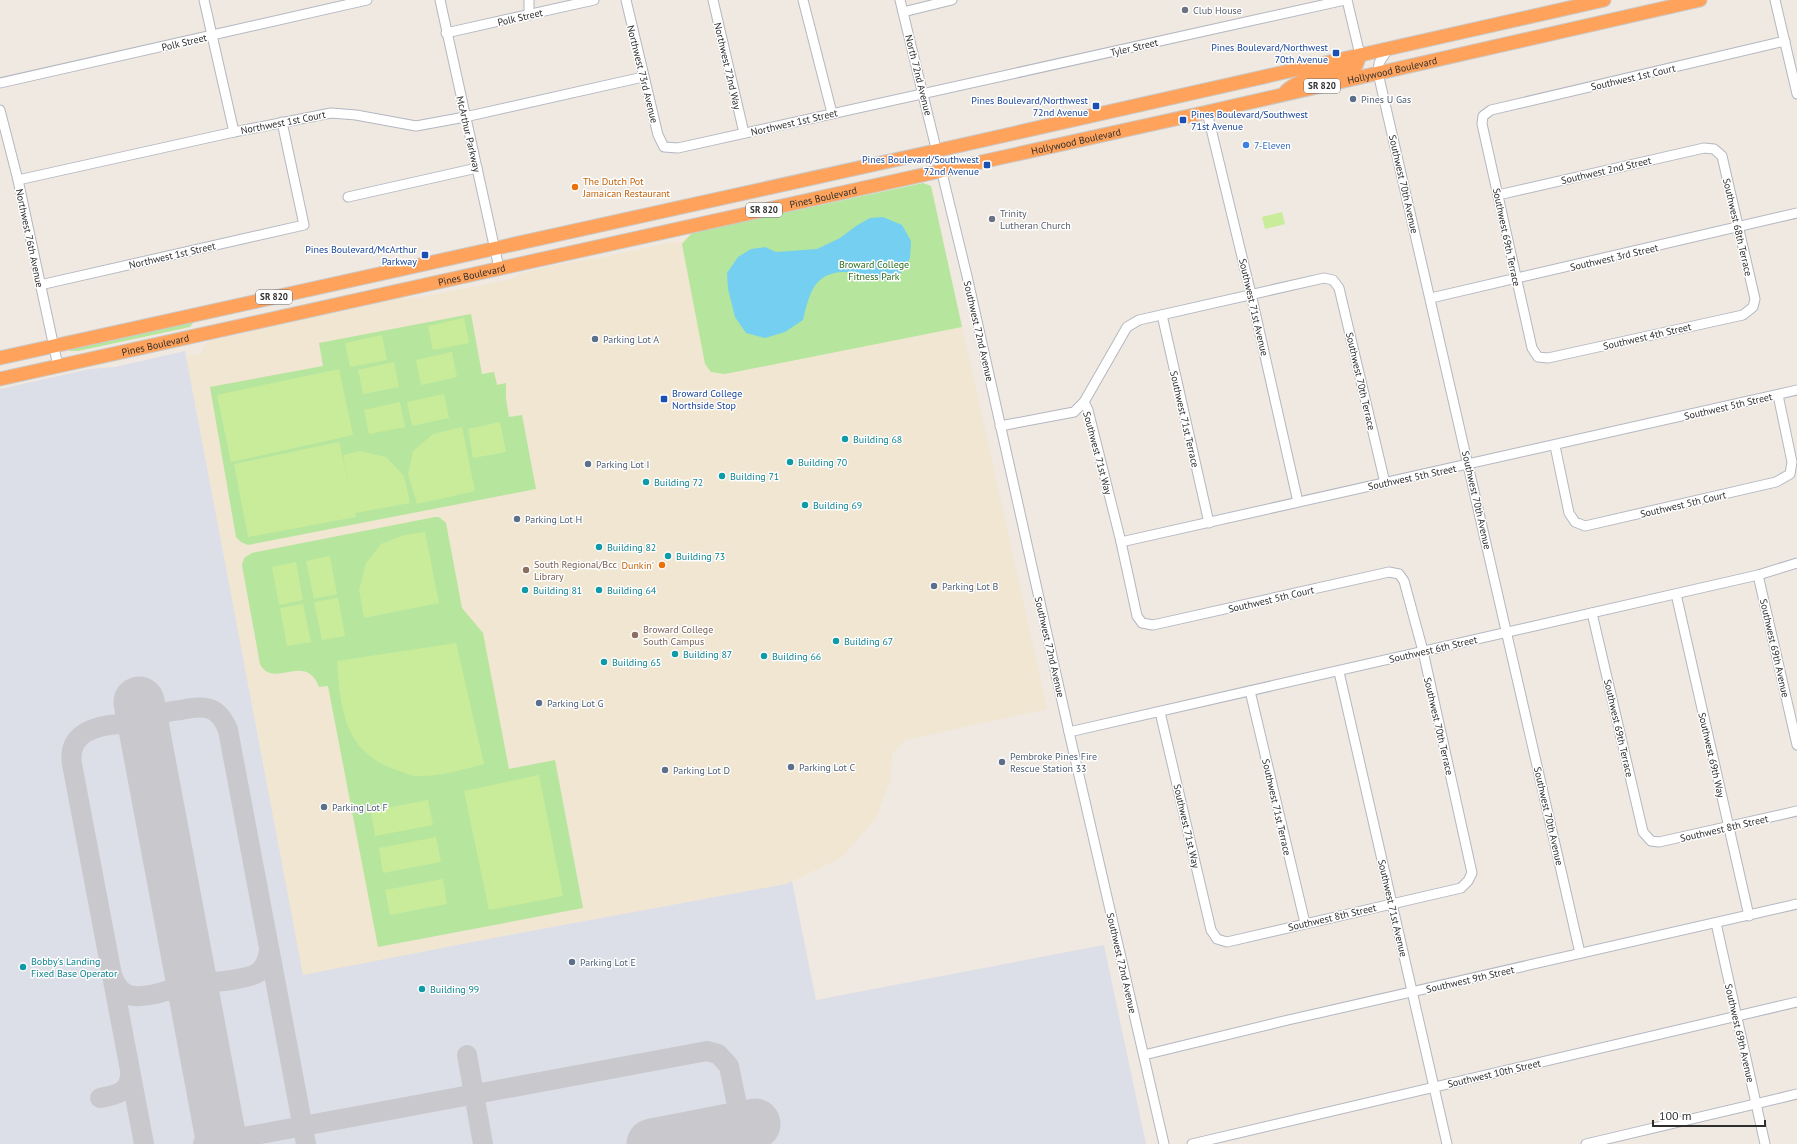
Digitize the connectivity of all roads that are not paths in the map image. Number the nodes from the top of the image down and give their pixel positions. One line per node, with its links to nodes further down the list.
1 (204, 0): 18 (street)
2 (367, 0): 18 (street, Polk Street)
3 (440, 0): 17 (street, McArthur Parkway)
4 (529, 0): 16 (street)
5 (594, 0): 16 (street, Polk Street)
6 (626, 0): 23 (street, Northwest 73rd Avenue)
7 (713, 0): 38 (street, Northwest 72nd Way)
8 (803, 0): 31 (street)
9 (900, 0): 15 (street, North 72nd Avenue)
10 (952, 0): 15 (street)
11 (1346, 0): 21 (street); 26 (street, Tyler Street)
12 (1604, 0): 20 (highway, Hollywood Boulevard / SR 820)
13 (1700, 0): 22 (highway, Hollywood Boulevard / SR 820)
14 (1775, 0): 19 (street)
15 (903, 12): 26 (street, North 72nd Avenue)
16 (529, 15): 17 (street, Polk Street)
17 (446, 33): 33 (street, McArthur Parkway)
18 (212, 35): 24 (street, Polk Street); 37 (street)
19 (1785, 41): 27 (street); 32 (street, Southwest 1st Court)
20 (1388, 48): 21 (highway, Hollywood Boulevard / SR 820); 22 (street)
21 (1360, 55): 25 (highway, Hollywood Boulevard / SR 820); 28 (highway)
22 (1378, 73): 28 (highway, Hollywood Boulevard / SR 820); 57 (street, Southwest 70th Avenue)
23 (643, 77): 33 (street, Northwest 1st Court); 39 (street, Northwest 73rd Avenue)
24 (0, 83)
25 (1220, 87): 35 (highway); 41 (highway, Hollywood Boulevard / SR 820)
26 (923, 94): 31 (street, Northwest 1st Street); 41 (street, North 72nd Avenue)
27 (1797, 94)
28 (1282, 95): 30 (highway, Hollywood Boulevard / SR 820)
29 (0, 110): 36 (street, Northwest 76th Avenue)
30 (1207, 112): 35 (highway, Hollywood Boulevard / SR 820); 56 (street, Southwest 71st Avenue)
31 (832, 113): 38 (street, Northwest 1st Street)
32 (1483, 116): 45 (street, Southwest 69th Terrace)
33 (465, 117): 34 (street, Northwest 1st Court); 42 (street, McArthur Parkway)
34 (282, 122): 37 (street, Northwest 1st Court); 55 (street, Northwest 1st Street)
35 (1153, 124): 43 (highway, Hollywood Boulevard / SR 820)
36 (2, 126): 44 (street, Northwest 76th Avenue)
37 (234, 132): 44 (street, Northwest 1st Court)
38 (744, 133): 39 (street, Northwest 1st Street)
39 (664, 147)
40 (1714, 149): 45 (street, Southwest 2nd Street); 49 (street, Southwest 68th Terrace)
41 (938, 150): 43 (street, Southwest 72nd Avenue); 47 (highway, Pines Boulevard / SR 820)
42 (477, 168): 46 (street); 51 (street, McArthur Parkway)
43 (942, 170): 50 (highway, Pines Boulevard / SR 820); 68 (street, Southwest 72nd Avenue)
44 (18, 180): 55 (street, Northwest 76th Avenue)
45 (1498, 195): 54 (street, Southwest 69th Terrace)
46 (348, 197)
47 (683, 207): 50 (highway); 51 (highway, Pines Boulevard / SR 820)
48 (1797, 214): 49 (street, Southwest 3rd Street)
49 (1738, 228): 54 (street, Southwest 3rd Street); 58 (street, Southwest 68th Terrace)
50 (673, 230): 52 (highway, Pines Boulevard / SR 820)
51 (494, 248): 52 (street, McArthur Parkway); 60 (highway, Pines Boulevard / SR 820)
52 (499, 268): 63 (highway, Pines Boulevard / SR 820)
53 (1333, 280): 56 (street, Southwest 71st Way); 71 (street, Southwest 70th Terrace)
54 (1516, 280): 57 (street, Southwest 3rd Street); 61 (street, Southwest 69th Terrace)
55 (40, 285): 60 (street, Northwest 76th Avenue)
56 (1251, 294): 59 (street, Southwest 71st Way); 72 (street, Southwest 71st Avenue)
57 (1431, 298): 70 (street, Southwest 70th Avenue)
58 (1753, 307): 61 (street, Southwest 4th Street)
59 (1162, 315): 67 (street, Southwest 71st Way); 73 (street, Southwest 71st Terrace)
60 (53, 346): 62 (highway, Pines Boulevard / SR 820); 63 (street, Northwest 76th Avenue)
61 (1538, 357)
62 (0, 358)
63 (58, 366): 64 (highway, Pines Boulevard / SR 820)
64 (0, 379)
65 (1797, 390): 66 (street, Southwest 5th Street)
66 (1778, 395): 69 (street, Southwest 5th Street); 69 (street, Southwest 5th Court)
67 (1084, 402): 68 (street); 74 (street, Southwest 71st Way)
68 (1000, 426): 86 (street, Southwest 72nd Avenue)
69 (1555, 446): 70 (street, Southwest 5th Street)
70 (1469, 465): 71 (street, Southwest 5th Street); 81 (street, Southwest 70th Avenue)
71 (1385, 483): 72 (street, Southwest 5th Street)
72 (1298, 502): 73 (street, Southwest 5th Street)
73 (1209, 523): 74 (street, Southwest 5th Street)
74 (1121, 542): 80 (street, Southwest 71st Way)
75 (1797, 563): 77 (street, Southwest 6th Street)
76 (1399, 574): 80 (street, Southwest 5th Court); 82 (street, Southwest 70th Terrace)
77 (1758, 575): 78 (street, Southwest 6th Street); 87 (street, Southwest 69th Avenue)
78 (1676, 594): 79 (street, Southwest 6th Street); 89 (street, Southwest 69th Way)
79 (1592, 613): 81 (street, Southwest 6th Street); 90 (street, Southwest 69th Terrace)
80 (1142, 623)
81 (1506, 632): 82 (street, Southwest 6th Street); 98 (street, Southwest 70th Avenue)
82 (1423, 651): 83 (street, Southwest 6th Street); 91 (street, Southwest 70th Terrace)
83 (1339, 672): 84 (street, Southwest 6th Street); 92 (street, Southwest 71st Avenue)
84 (1250, 692): 85 (street, Southwest 6th Street); 95 (street, Southwest 71st Terrace)
85 (1160, 712): 86 (street, Southwest 6th Street); 97 (street, Southwest 71st Way)
86 (1069, 732): 102 (street, Southwest 72nd Avenue)
87 (1797, 745)
88 (1797, 810): 89 (street, Southwest 8th Street)
89 (1728, 827): 90 (street, Southwest 8th Street); 94 (street, Southwest 69th Way)
90 (1651, 841)
91 (1468, 881): 92 (street, Southwest 8th Street)
92 (1392, 904): 95 (street, Southwest 8th Street); 99 (street, Southwest 71st Avenue)
93 (1797, 904): 94 (street, Southwest 9th Street)
94 (1748, 916): 96 (street, Southwest 9th Street)
95 (1305, 923): 97 (street, Southwest 8th Street)
96 (1716, 923): 98 (street, Southwest 9th Street); 101 (street, Southwest 69th Avenue)
97 (1217, 940)
98 (1580, 953): 99 (street, Southwest 9th Street)
99 (1412, 992): 102 (street, Southwest 9th Street); 103 (street, Southwest 71st Avenue)
100 (1797, 1002): 101 (street, Southwest 10th Street)
101 (1736, 1017): 103 (street, Southwest 10th Street); 105 (street, Southwest 69th Avenue)
102 (1144, 1055): 106 (street, Southwest 72nd Avenue)
103 (1434, 1087): 107 (street, Southwest 10th Street); 108 (street, Southwest 71st Avenue)
104 (1797, 1094): 105 (street)
105 (1756, 1104): 109 (street); 110 (street, Southwest 69th Avenue)
106 (1164, 1144)
107 (1192, 1144)
108 (1447, 1144)
109 (1586, 1144)
110 (1765, 1144)

